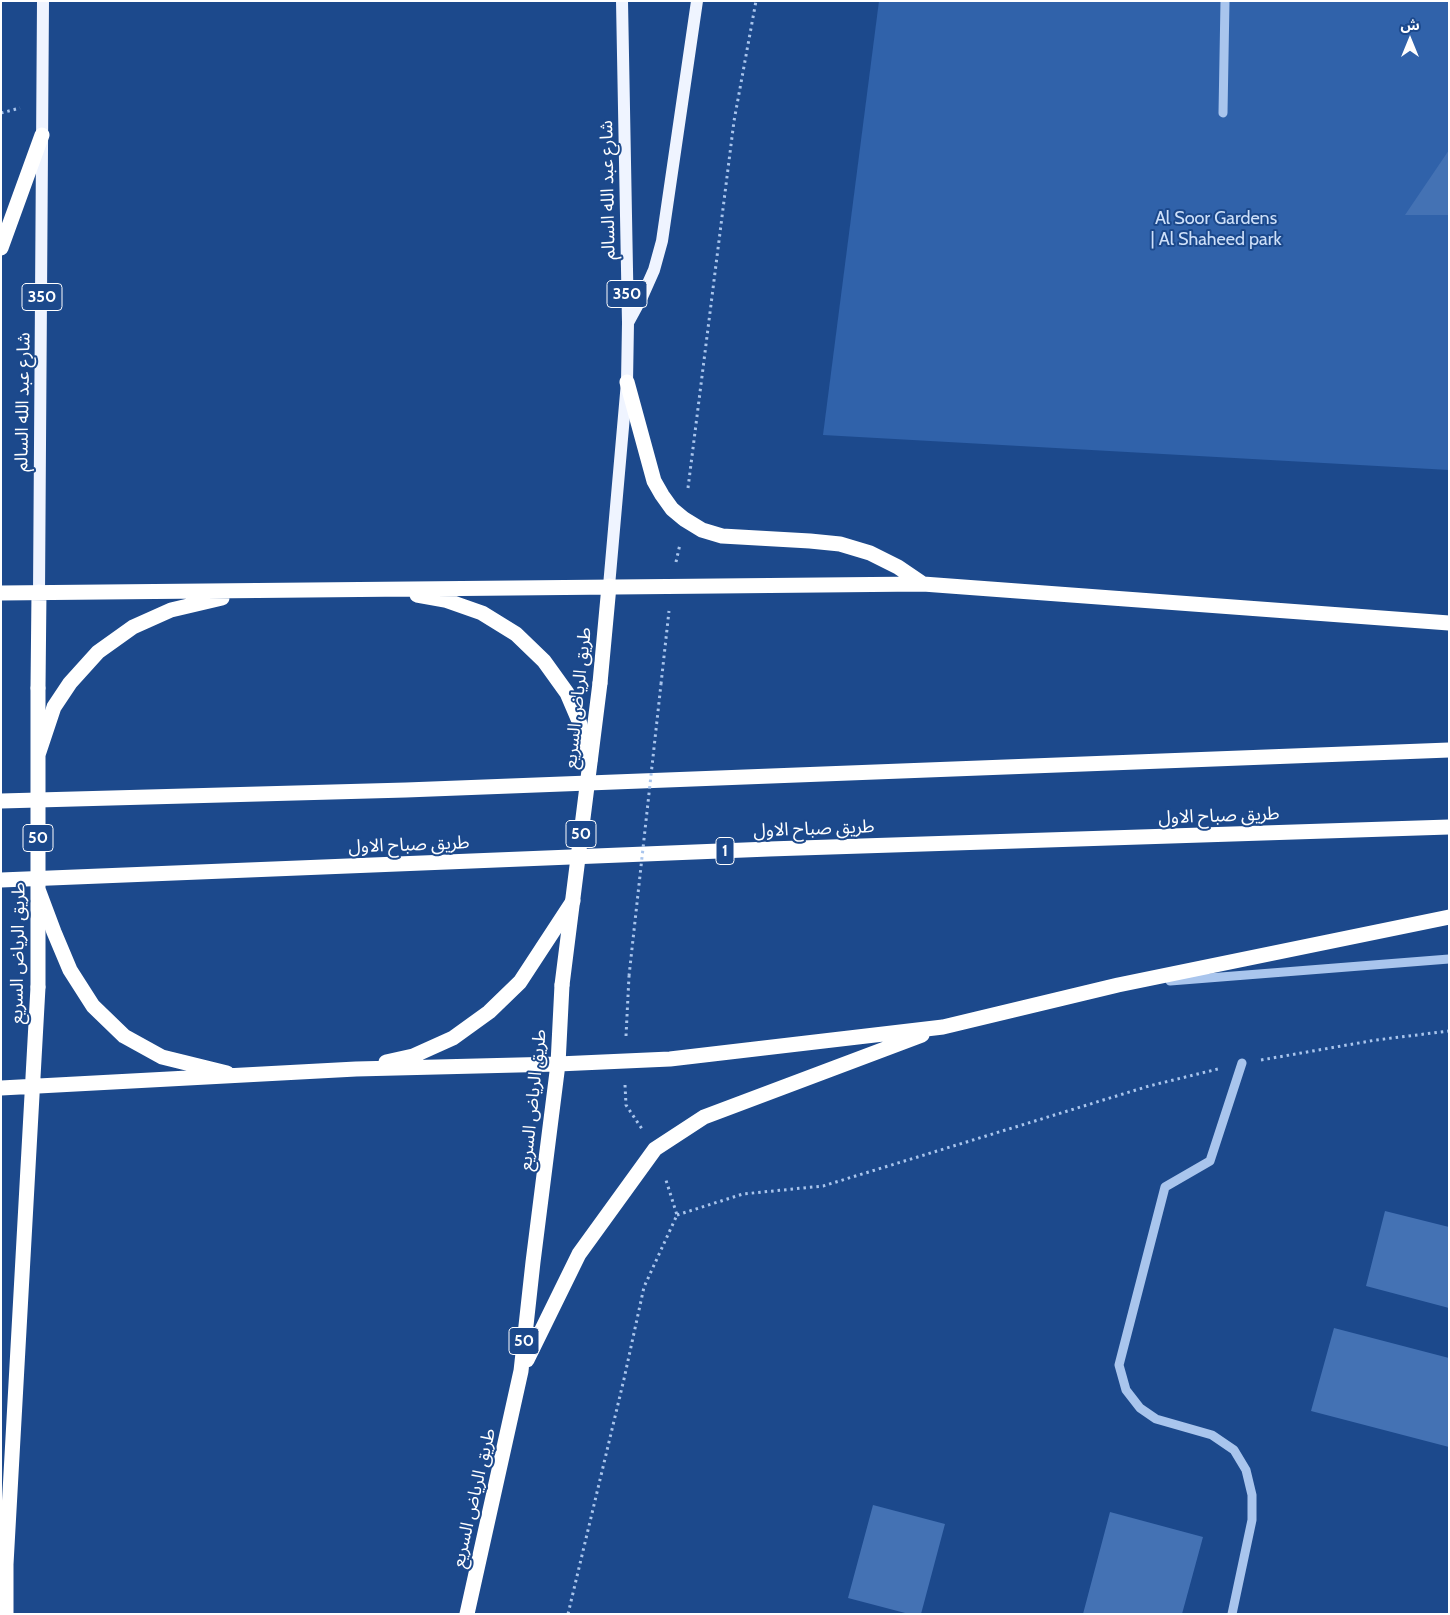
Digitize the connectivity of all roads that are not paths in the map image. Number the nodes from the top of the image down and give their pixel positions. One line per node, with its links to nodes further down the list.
1 (43, 1): 6 (main road, شارع عبد الله السالم / 350)
2 (622, 1): 8 (main road, شارع عبد الله السالم / 350)
3 (697, 1): 8 (main road)
4 (1225, 1): 5 (street)
5 (1223, 113)
6 (42, 136): 7 (highway); 14 (main road, شارع عبد الله السالم / 350)
7 (1, 248)
8 (628, 323): 9 (main road, شارع عبد الله السالم / 350)
9 (627, 382): 10 (highway); 11 (main road, شارع عبد الله السالم / 350)
10 (923, 584): 11 (highway); 16 (highway)
11 (609, 586): 12 (highway); 17 (highway, طريق الرياض السريع / 350)
12 (361, 589): 13 (highway); 21 (highway)
13 (252, 591): 14 (highway); 20 (highway)
14 (39, 592): 15 (highway); 18 (highway, طريق الرياض السريع / 350)
15 (1, 593)
16 (1449, 623)
17 (600, 683): 21 (highway, طريق الرياض السريع / 50, bridge)
18 (38, 688): 20 (highway, طريق الرياض السريع / 50, bridge)
19 (1449, 750): 22 (highway)
20 (38, 754): 25 (highway, طريق الرياض السريع / 50, bridge)
21 (590, 762): 26 (highway, طريق الرياض السريع / 50, bridge)
22 (1, 801)
23 (1449, 827): 24 (highway, طريق صباح الاول / 1)
24 (1, 880)
25 (38, 888): 34 (highway); 36 (highway, طريق الرياض السريع / 50, bridge)
26 (573, 901): 32 (highway, طريق الرياض السريع / 50, bridge); 33 (highway)
27 (1449, 917): 29 (highway)
28 (1449, 959): 29 (street)
29 (1118, 985): 30 (highway)
30 (942, 1027): 32 (highway); 37 (highway)
31 (1242, 1063): 42 (street)
32 (558, 1064): 33 (highway); 37 (highway, طريق الرياض السريع / 50)
33 (356, 1069): 34 (highway)
34 (243, 1076): 36 (highway)
35 (1, 1088): 36 (highway)
36 (32, 1088): 39 (highway, طريق الرياض السريع / 50)
37 (522, 1371): 41 (highway, طريق الرياض السريع / 50)
38 (1, 1488): 39 (highway)
39 (6, 1564): 40 (highway, طريق الرياض السريع / 50)
40 (6, 1614)
41 (467, 1614)
42 (1232, 1614)

